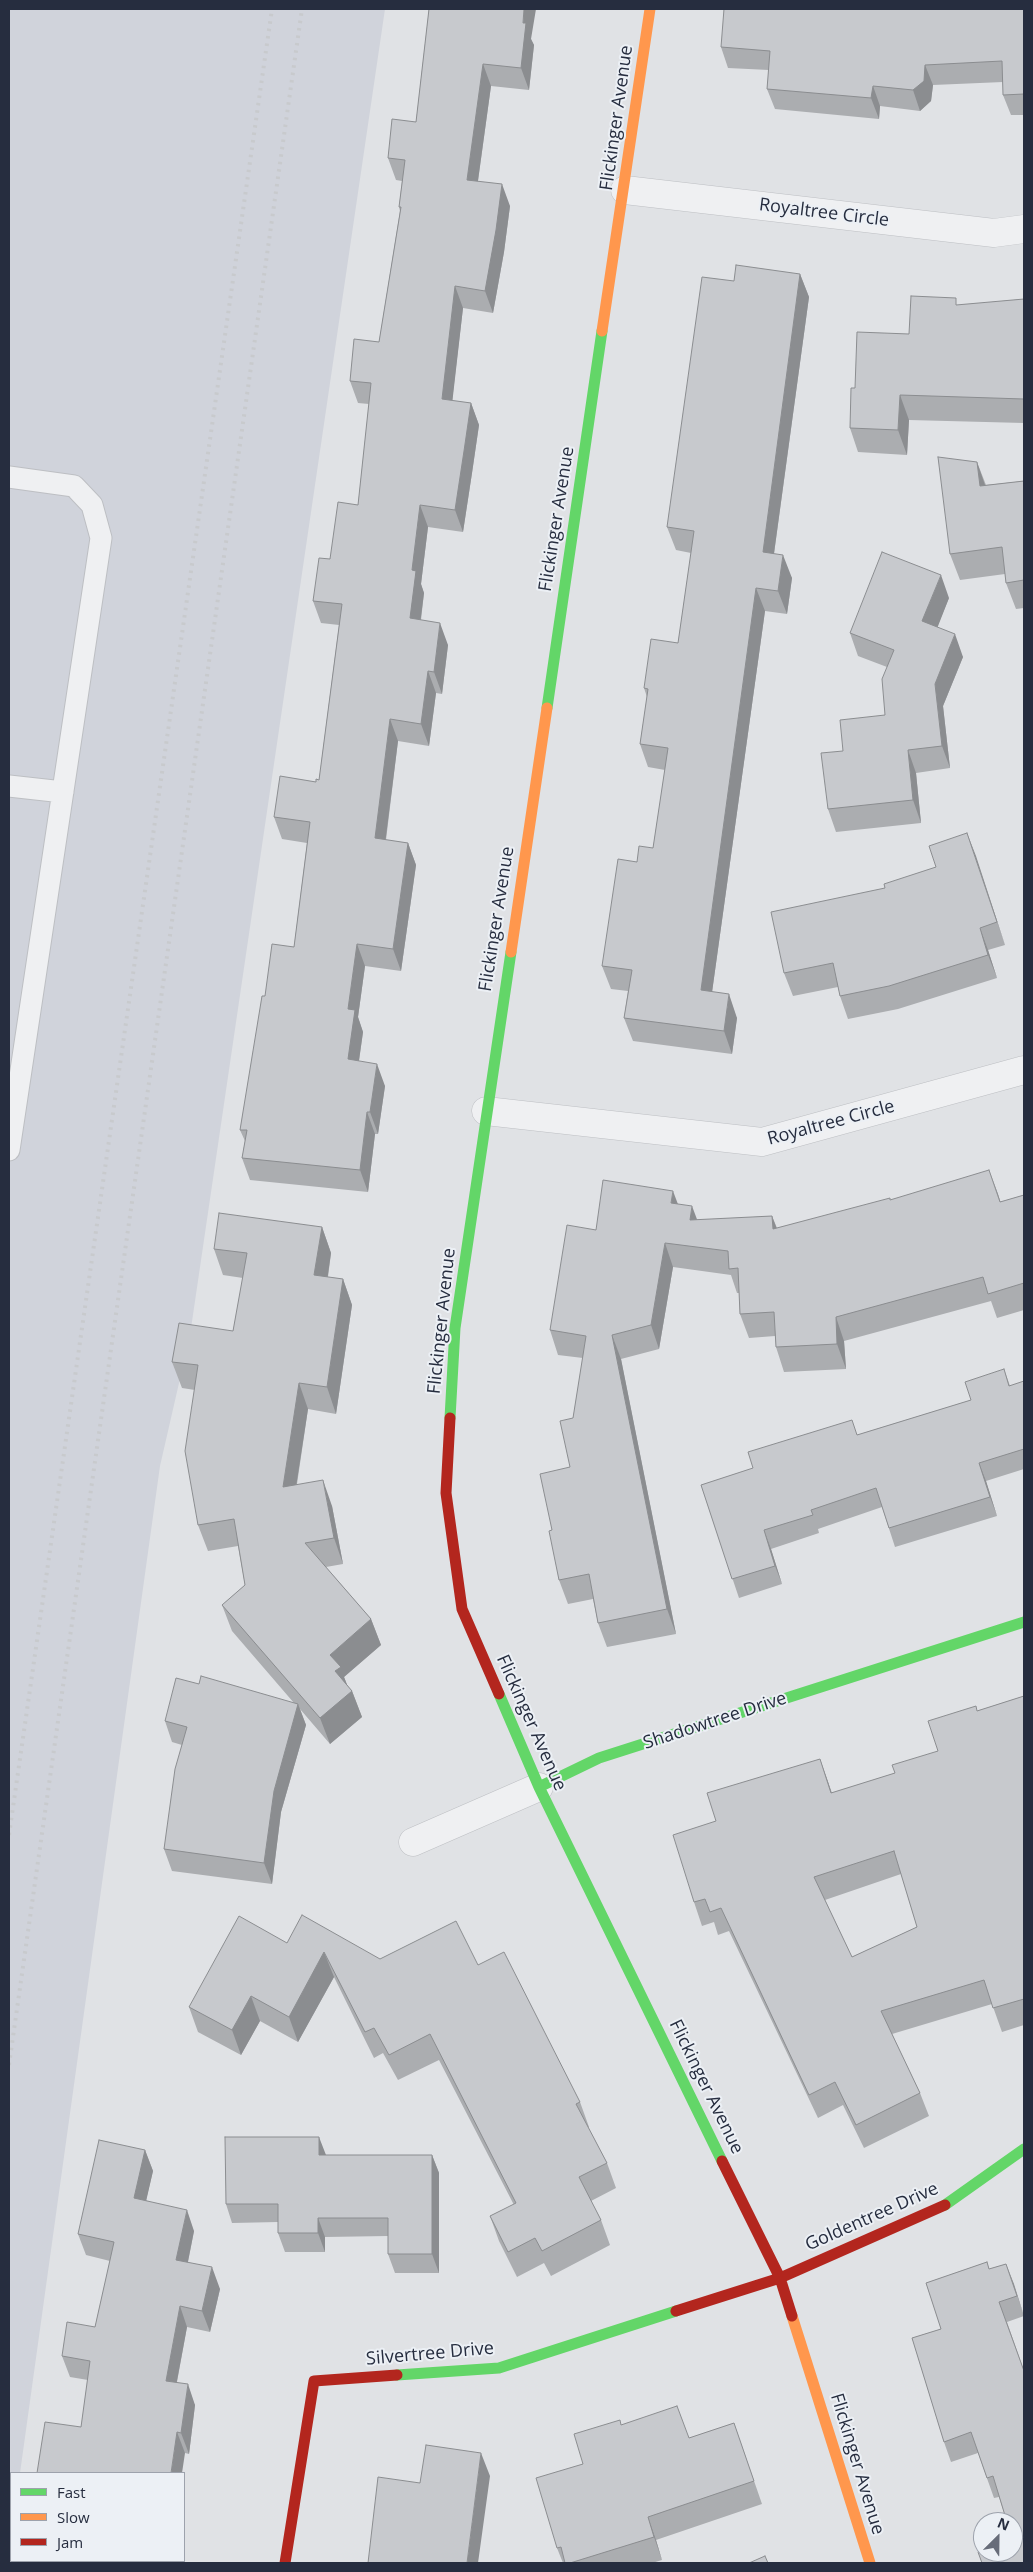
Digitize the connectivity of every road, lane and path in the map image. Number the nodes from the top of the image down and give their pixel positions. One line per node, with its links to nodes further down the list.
1 (650, 9): 2 (street, Flickinger Avenue)
2 (625, 190): 3 (street, Royaltree Circle); 8 (street, Flickinger Avenue)
3 (1024, 229)
4 (9, 477): 6 (lane)
5 (9, 786): 6 (lane)
6 (63, 792): 9 (lane)
7 (1024, 1070): 8 (street, Royaltree Circle)
8 (486, 1111): 11 (street, Flickinger Avenue)
9 (9, 1150)
10 (1024, 1622): 11 (street, Shadowtree Drive)
11 (539, 1787): 12 (street, Shadowtree Drive); 14 (street, Flickinger Avenue)
12 (413, 1842)
13 (1024, 2149): 14 (street, Goldentree Drive)
14 (780, 2278): 15 (street, Silvertree Drive); 16 (street, Flickinger Avenue)
15 (285, 2563)
16 (870, 2563)

